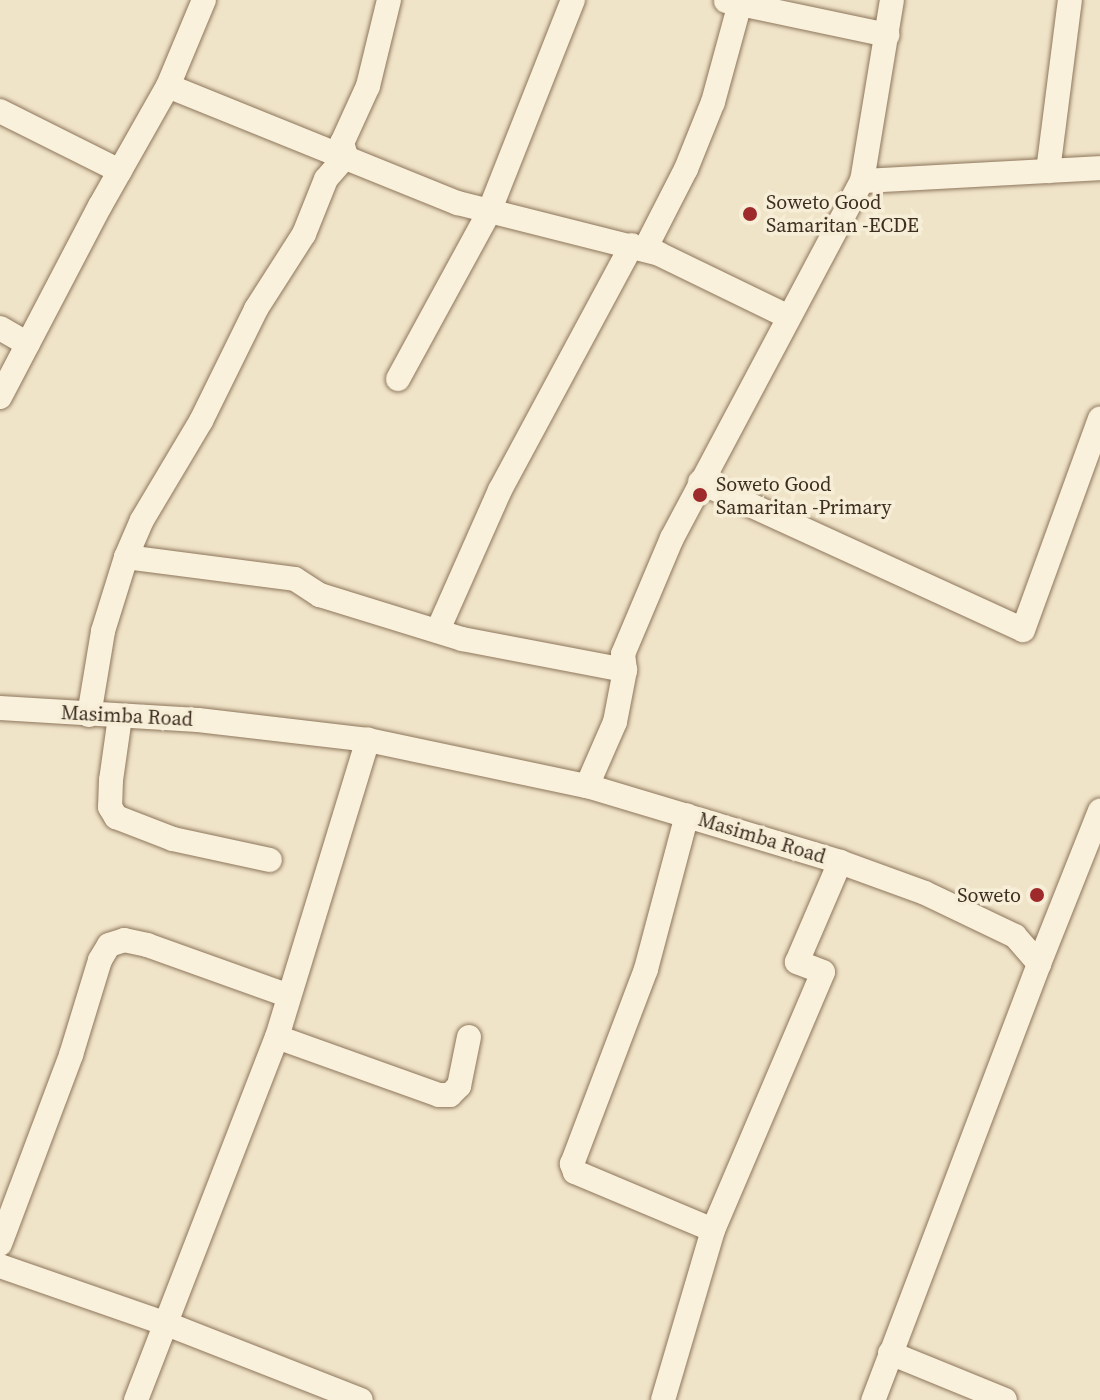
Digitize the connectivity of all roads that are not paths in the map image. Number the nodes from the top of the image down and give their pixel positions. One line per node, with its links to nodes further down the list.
1 (204, 0): 9 (street)
2 (389, 0): 11 (street)
3 (573, 0): 16 (street)
4 (892, 0): 8 (street)
5 (1070, 0): 14 (street)
6 (732, 2): 7 (street); 17 (street)
7 (784, 6): 8 (street)
8 (887, 35): 15 (street)
9 (168, 86): 11 (street); 13 (street)
10 (0, 111): 13 (street)
11 (346, 156): 16 (street); 25 (street)
12 (1100, 168): 14 (street)
13 (120, 171): 20 (street)
14 (1048, 171): 15 (street)
15 (862, 181): 18 (street)
16 (489, 212): 17 (street); 21 (street)
17 (639, 247): 18 (street); 26 (street)
18 (789, 317): 24 (street)
19 (0, 328): 20 (street)
20 (28, 344): 22 (street)
21 (398, 379)
22 (0, 397)
23 (1100, 419): 24 (street)
24 (700, 482): 27 (street)
25 (126, 557): 26 (street); 29 (street)
26 (438, 630): 27 (street)
27 (625, 670): 32 (street)
28 (0, 708): 29 (street, Masimba Road)
29 (89, 715): 30 (street, Masimba Road)
30 (120, 717): 31 (street, Masimba Road); 35 (street)
31 (368, 740): 32 (street, Masimba Road); 38 (street)
32 (587, 786): 34 (street, Masimba Road)
33 (1100, 811): 37 (street)
34 (687, 815): 36 (street, Masimba Road); 41 (street)
35 (270, 860)
36 (840, 862): 37 (street, Masimba Road); 41 (street)
37 (1039, 964): 45 (street)
38 (287, 995): 39 (street); 42 (street)
39 (277, 1037): 40 (street); 44 (street)
40 (469, 1037)
41 (713, 1230): 48 (street)
42 (0, 1244)
43 (0, 1266): 44 (street)
44 (167, 1324): 46 (street); 47 (street)
45 (890, 1353): 49 (street); 50 (street)
46 (136, 1400)
47 (361, 1400)
48 (663, 1400)
49 (873, 1400)
50 (1005, 1400)

